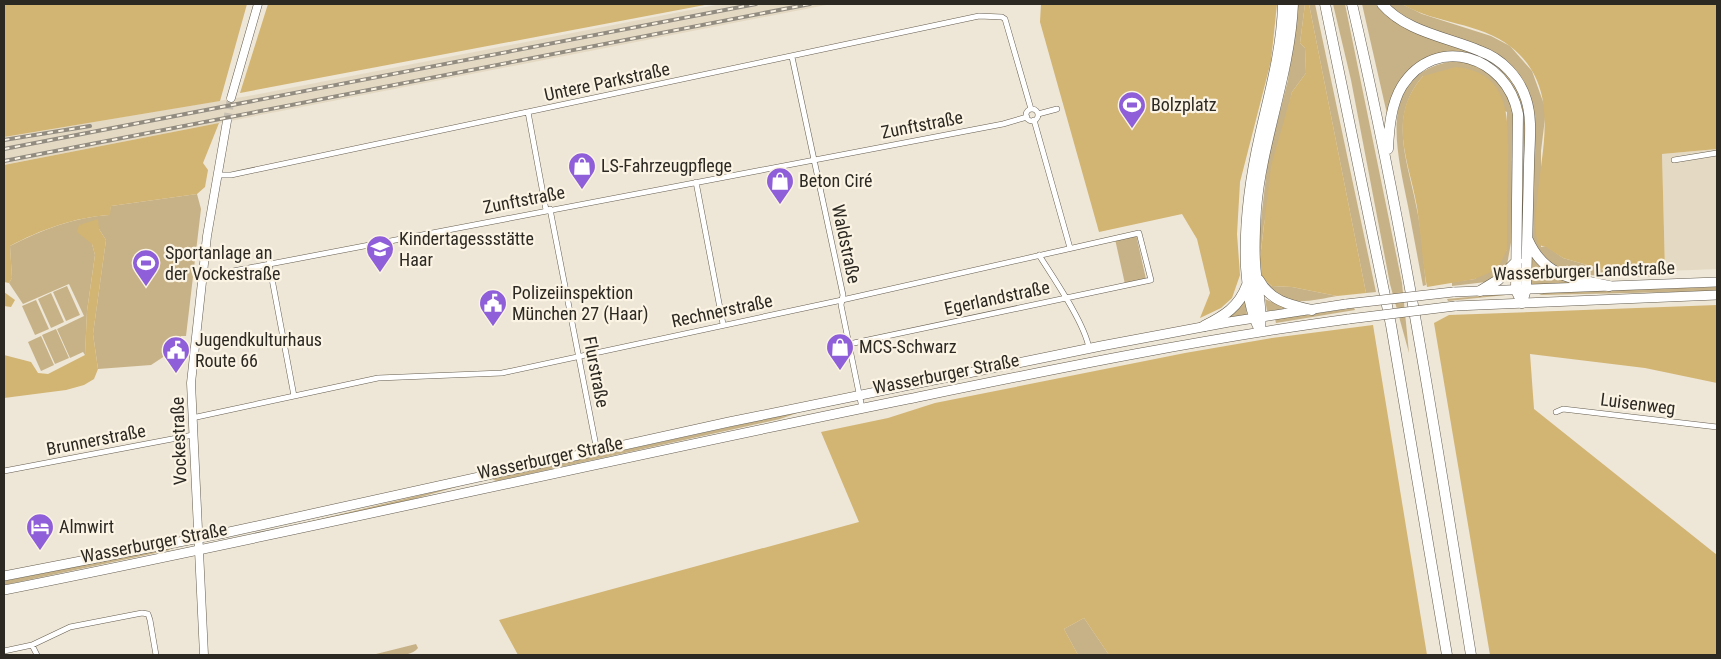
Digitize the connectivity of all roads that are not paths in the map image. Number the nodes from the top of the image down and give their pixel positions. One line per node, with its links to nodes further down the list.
1 (258, 4): 8 (main road)
2 (1283, 4): 29 (highway)
3 (1293, 4): 29 (highway)
4 (1325, 4): 65 (highway)
5 (1352, 4): 19 (highway)
6 (1382, 4): 23 (highway)
7 (792, 57): 9 (street, Untere Parkstraße); 11 (street, Untere Parkstraße); 17 (street, Waldstraße)
8 (231, 98)
9 (1031, 109): 12 (street); 13 (street)
10 (1056, 109): 12 (street)
11 (528, 112): 20 (street, Untere Parkstraße); 22 (street, Flurstraße)
12 (1038, 114): 14 (street)
13 (1027, 117): 14 (street); 17 (street, Zunftstraße)
14 (1034, 120): 24 (street)
15 (227, 121): 20 (main road, Vockestraße)
16 (1717, 153): 18 (street)
17 (814, 159): 21 (street, Zunftstraße); 37 (street, Waldstraße)
18 (1674, 160)
19 (1387, 161): 26 (highway); 66 (highway)
20 (218, 175): 28 (main road, Vockestraße)
21 (696, 182): 22 (street, Zunftstraße); 41 (street)
22 (548, 210): 27 (street, Zunftstraße); 46 (street, Flurstraße)
23 (1527, 238): 32 (highway); 33 (highway)
24 (1070, 248): 25 (street, Rechnerstraße); 30 (street, Rechnerstraße)
25 (1039, 255): 36 (street); 37 (street, Rechnerstraße)
26 (1517, 261): 33 (highway); 34 (highway)
27 (269, 263): 28 (street, Zunftstraße); 48 (street)
28 (202, 272): 51 (main road, Vockestraße)
29 (1252, 278): 39 (highway); 40 (highway); 42 (highway)
30 (1151, 280): 36 (street, Egerlandstraße)
31 (1717, 282): 32 (main road, Wasserburger Landstraße)
32 (1609, 286): 33 (main road, Wasserburger Landstraße)
33 (1521, 290): 34 (main road, Wasserburger Landstraße); 38 (highway)
34 (1480, 291): 39 (main road, Wasserburger Landstraße, bridge)
35 (1717, 295): 38 (main road, Wasserburger Landstraße)
36 (1066, 297): 44 (street, Egerlandstraße); 45 (street)
37 (842, 300): 41 (street, Rechnerstraße); 44 (street, Waldstraße)
38 (1522, 303): 43 (main road, Wasserburger Landstraße, bridge)
39 (1312, 310): 40 (main road)
40 (1258, 318): 42 (main road); 43 (highway)
41 (723, 324): 46 (street, Rechnerstraße)
42 (1204, 326): 45 (main road, Wasserburger Straße)
43 (1260, 330): 49 (main road, Wasserburger Straße)
44 (849, 344): 47 (street, Waldstraße)
45 (1089, 348): 47 (main road, Wasserburger Straße)
46 (579, 355): 48 (street, Rechnerstraße); 54 (street, Flurstraße)
47 (860, 395): 49 (street, Waldstraße); 54 (main road, Wasserburger Straße)
48 (294, 396): 51 (street, Rechnerstraße)
49 (862, 408): 57 (main road, Wasserburger Straße)
50 (1556, 412): 52 (street, Luisenweg)
51 (192, 418): 53 (main road, Vockestraße)
52 (1717, 427)
53 (193, 435): 55 (street, Brunnerstraße); 56 (main road, Vockestraße)
54 (597, 451): 56 (main road, Wasserburger Straße)
55 (4, 471)
56 (198, 538): 57 (main road, Vockestraße); 58 (main road, Wasserburger Straße)
57 (199, 552): 59 (main road, Wasserburger Straße); 64 (main road, Vockestraße)
58 (4, 576)
59 (4, 590)
60 (32, 645): 61 (street); 62 (street); 63 (street)
61 (4, 651)
62 (37, 655)
63 (156, 655)
64 (204, 655)
65 (1447, 655)
66 (1471, 655)

